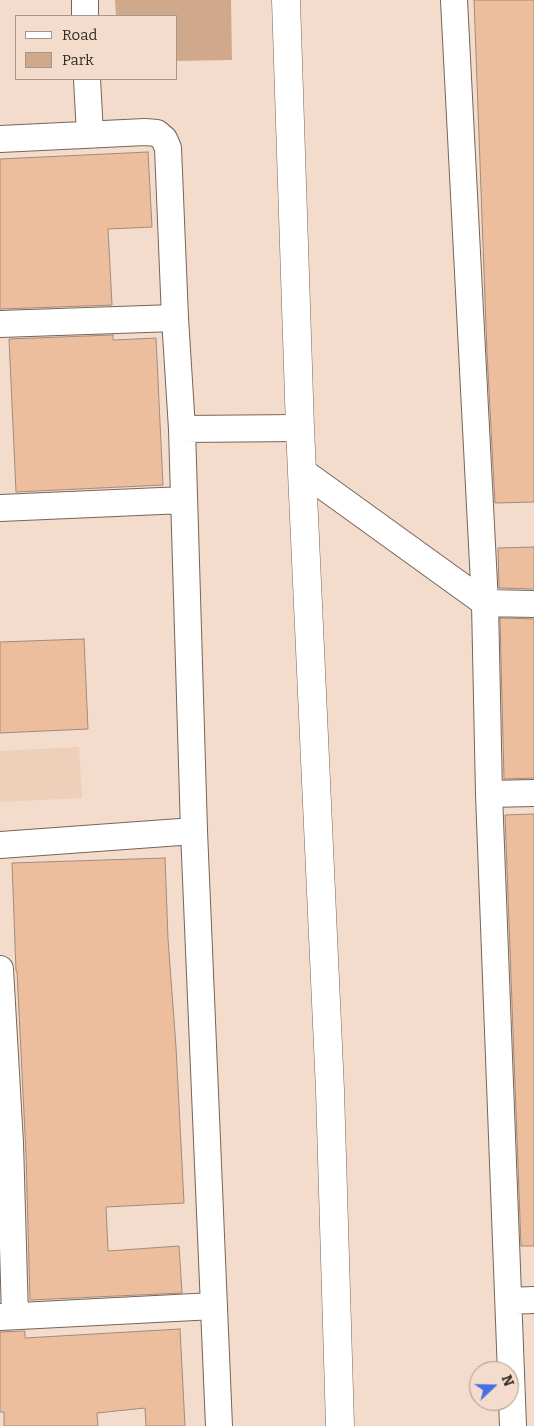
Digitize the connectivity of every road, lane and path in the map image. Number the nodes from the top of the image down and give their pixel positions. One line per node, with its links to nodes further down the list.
1 (85, 0): 4 (street)
2 (286, 0): 10 (street)
3 (454, 0): 15 (street)
4 (85, 15)
5 (88, 80): 6 (street)
6 (90, 134): 7 (street); 8 (street)
7 (0, 139)
8 (175, 318): 9 (street); 11 (street)
9 (0, 324)
10 (300, 428): 11 (street); 12 (street)
11 (182, 429): 13 (street)
12 (302, 471): 15 (street); 27 (street)
13 (184, 500): 14 (street); 19 (street)
14 (0, 508)
15 (486, 603): 16 (street); 18 (street)
16 (534, 604)
17 (534, 792): 18 (street)
18 (489, 794): 23 (street)
19 (194, 831): 20 (street); 24 (street)
20 (0, 845)
21 (0, 969): 22 (street)
22 (5, 1143): 25 (street)
23 (521, 1300): 28 (street)
24 (214, 1306): 25 (street); 26 (street)
25 (8, 1317)
26 (219, 1426)
27 (340, 1426)
28 (513, 1426)

